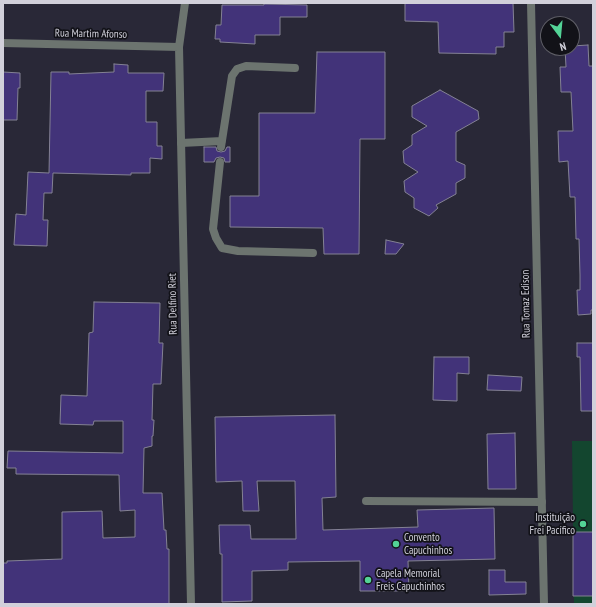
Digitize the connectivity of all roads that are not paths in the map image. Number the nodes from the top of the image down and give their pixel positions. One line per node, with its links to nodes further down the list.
1 (185, 3): 4 (street, Rua Delfino Riet)
2 (531, 3): 10 (street, Rua Tomaz Edison)
3 (3, 43): 4 (street, Rua Martim Afonso)
4 (179, 47): 6 (street, Rua Delfino Riet)
5 (295, 68): 6 (street)
6 (181, 143): 11 (street, Rua Delfino Riet)
7 (220, 162): 8 (street)
8 (313, 253)
9 (366, 502): 10 (street)
10 (542, 502): 12 (street, Rua Tomaz Edison)
11 (191, 604)
12 (544, 604)

